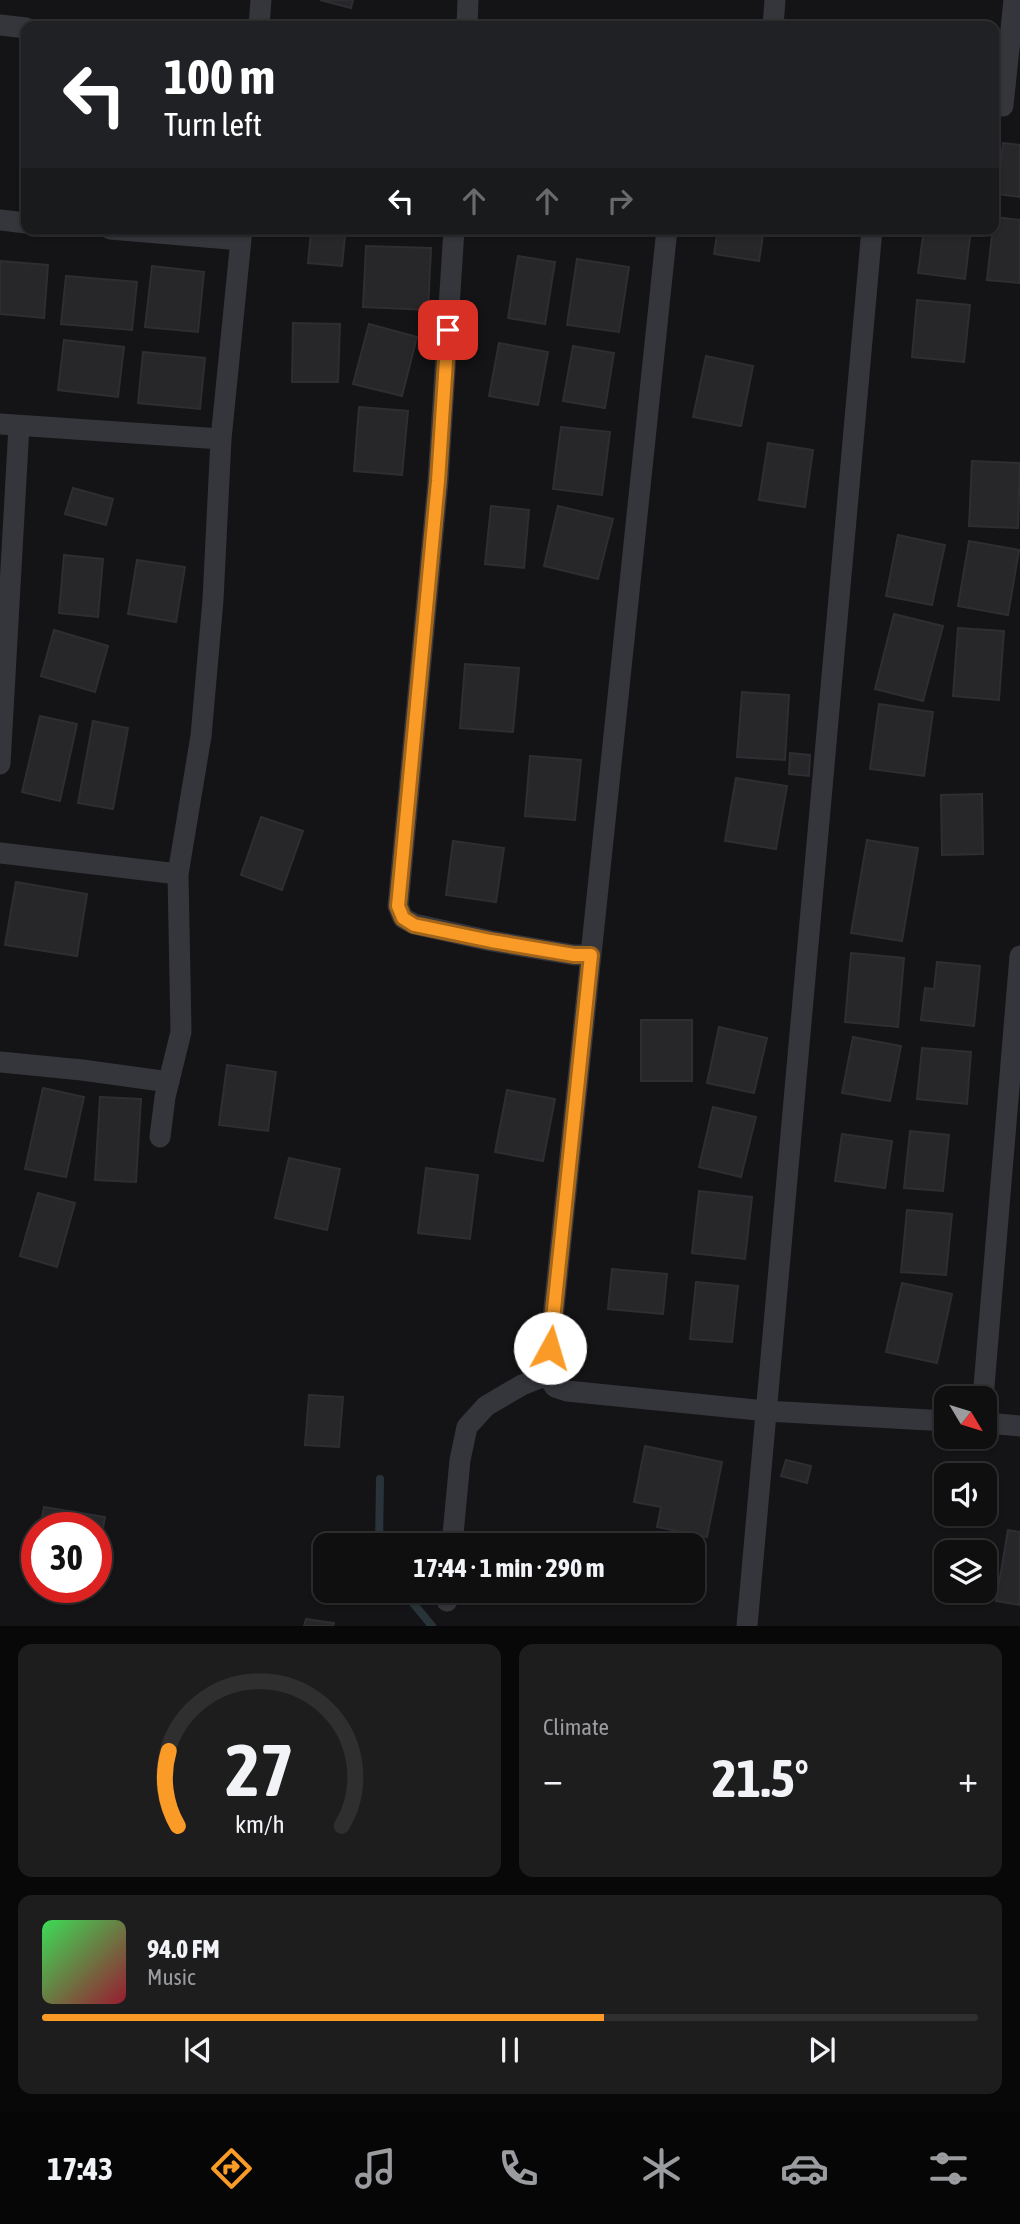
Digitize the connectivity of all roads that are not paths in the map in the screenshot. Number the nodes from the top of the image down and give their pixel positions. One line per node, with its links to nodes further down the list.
1 (261, 0): 5 (street)
2 (468, 0): 6 (street)
3 (775, 0): 7 (street)
4 (1013, 0): 10 (street)
5 (259, 21)
6 (467, 21)
7 (773, 21)
8 (0, 25): 9 (street)
9 (21, 27)
10 (1006, 107)
11 (0, 220): 12 (street)
12 (21, 222)
13 (242, 235): 18 (street)
14 (454, 235): 22 (street)
15 (666, 235): 22 (street)
16 (871, 235): 29 (street)
17 (9, 425): 18 (street); 19 (street)
18 (221, 439): 21 (street)
19 (0, 764)
20 (0, 853): 21 (street)
21 (178, 874): 25 (street)
22 (591, 955): 27 (street)
23 (1020, 956): 28 (street)
24 (0, 1062): 25 (street)
25 (169, 1082): 26 (street)
26 (160, 1136)
27 (547, 1375): 29 (street); 33 (street)
28 (984, 1386)
29 (766, 1411): 30 (street); 34 (street)
30 (934, 1420)
31 (998, 1424): 32 (street)
32 (1020, 1426)
33 (453, 1533)
34 (747, 1626)

